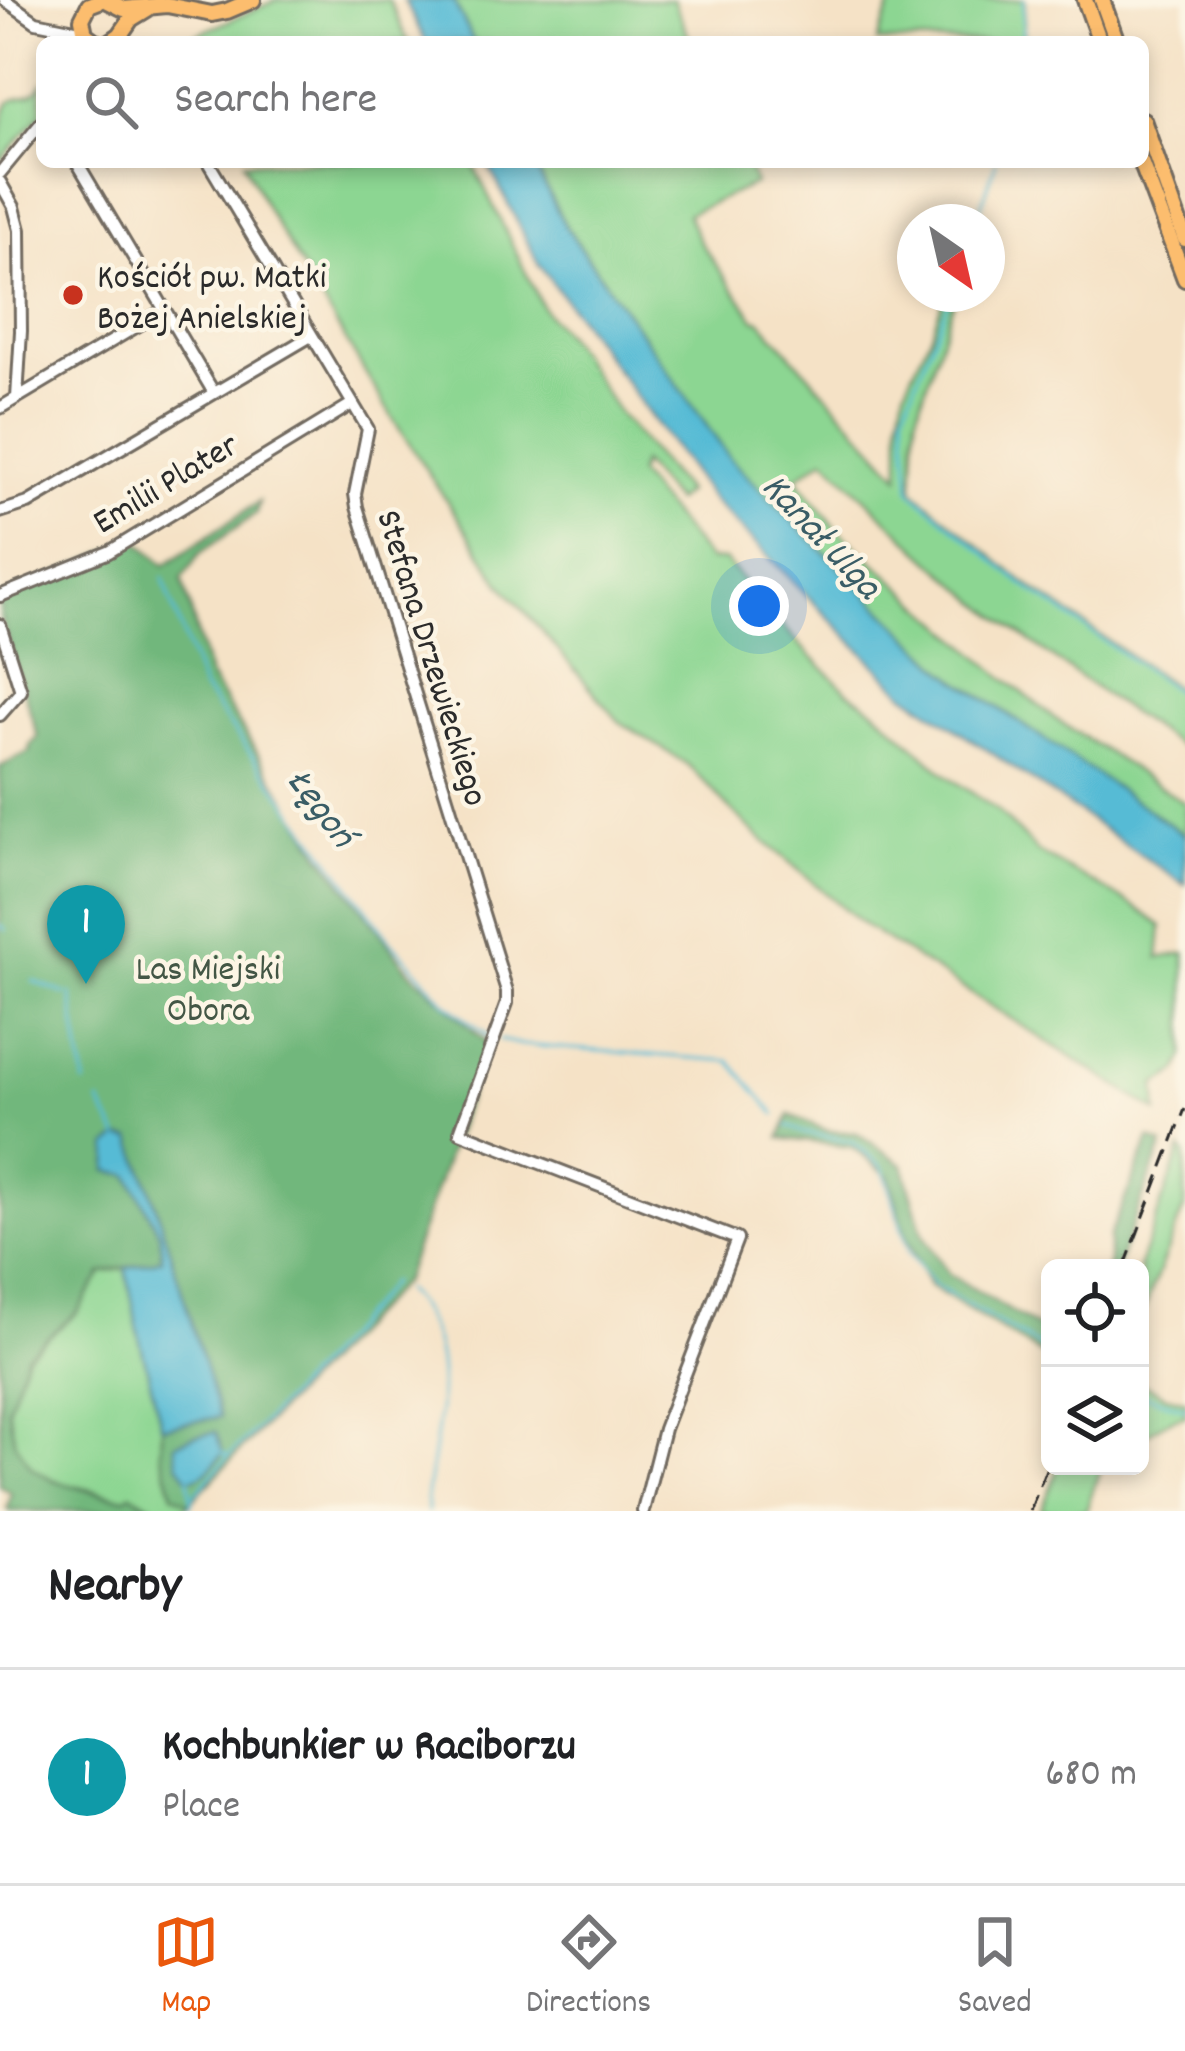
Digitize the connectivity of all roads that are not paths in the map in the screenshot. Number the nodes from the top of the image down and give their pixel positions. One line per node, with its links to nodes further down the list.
1 (4, 0): 7 (street)
2 (253, 0): 6 (main road)
3 (1085, 0): 11 (main road)
4 (1102, 0): 12 (main road)
5 (101, 4): 6 (main road); 7 (street); 8 (main road); 10 (main road)
6 (153, 6): 8 (main road)
7 (50, 26): 9 (street)
8 (125, 33)
9 (81, 36)
10 (91, 36)
11 (1098, 36)
12 (1115, 36)
13 (36, 130): 18 (street)
14 (1149, 137): 19 (main road)
15 (80, 168): 21 (street)
16 (212, 168): 22 (street, Stefana Drzewieckiego)
17 (1143, 168): 20 (main road)
18 (0, 178): 24 (street)
19 (1185, 238)
20 (1185, 279)
21 (164, 310): 23 (street); 24 (street)
22 (311, 336): 23 (street); 25 (street, Stefana Drzewieckiego)
23 (214, 393): 27 (street)
24 (17, 398): 26 (street)
25 (352, 404): 28 (street, Emilii Plater); 31 (street, Stefana Drzewieckiego)
26 (0, 408)
27 (0, 512)
28 (0, 596)
29 (0, 625): 30 (street)
30 (0, 715)
31 (643, 1511)

